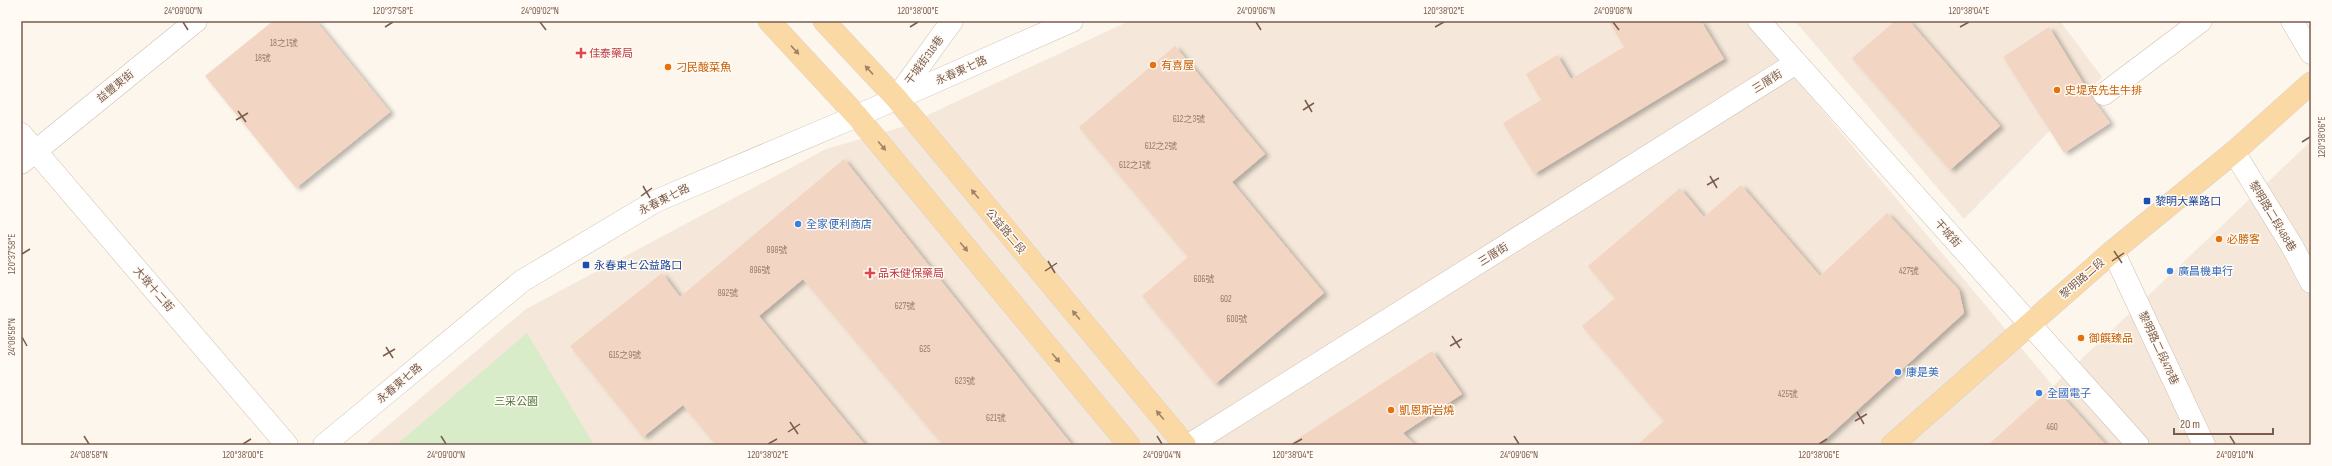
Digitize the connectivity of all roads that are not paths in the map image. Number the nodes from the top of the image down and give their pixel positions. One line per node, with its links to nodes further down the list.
1 (196, 21): 17 (street, 益豐東街)
2 (769, 21): 14 (main road, one-way to 14)
3 (824, 21): 13 (main road, 公益路二段, one-way to 3)
4 (952, 21): 13 (street, 干城街318巷)
5 (1072, 21): 13 (street, 永春東七路)
6 (1759, 21): 10 (street, 干城街)
7 (2201, 21): 12 (street)
8 (2292, 21): 9 (street)
9 (2311, 53)
10 (1796, 63): 20 (street, 干城街); 25 (street, 三厝街)
11 (2311, 83): 16 (main road, 黎明路二段)
12 (2104, 94)
13 (896, 98): 14 (street, 永春東七路); 24 (main road, 公益路二段, one-way to 13)
14 (857, 116): 22 (street, 永春東七路); 23 (main road, one-way to 23)
15 (21, 134): 17 (street, 大墩十二街)
16 (2234, 152): 18 (main road, 黎明路二段); 19 (street, 黎明路二段488巷)
17 (28, 157): 21 (street, 大墩十二街)
18 (2113, 251): 20 (main road, 黎明路二段); 28 (street, 黎明路二段478巷)
19 (2311, 282)
20 (2030, 324): 26 (main road, 黎明路二段); 27 (street, 干城街)
21 (287, 445)
22 (324, 445)
23 (1129, 445)
24 (1184, 445)
25 (1189, 445)
26 (1892, 445)
27 (2138, 445)
28 (2204, 445)

